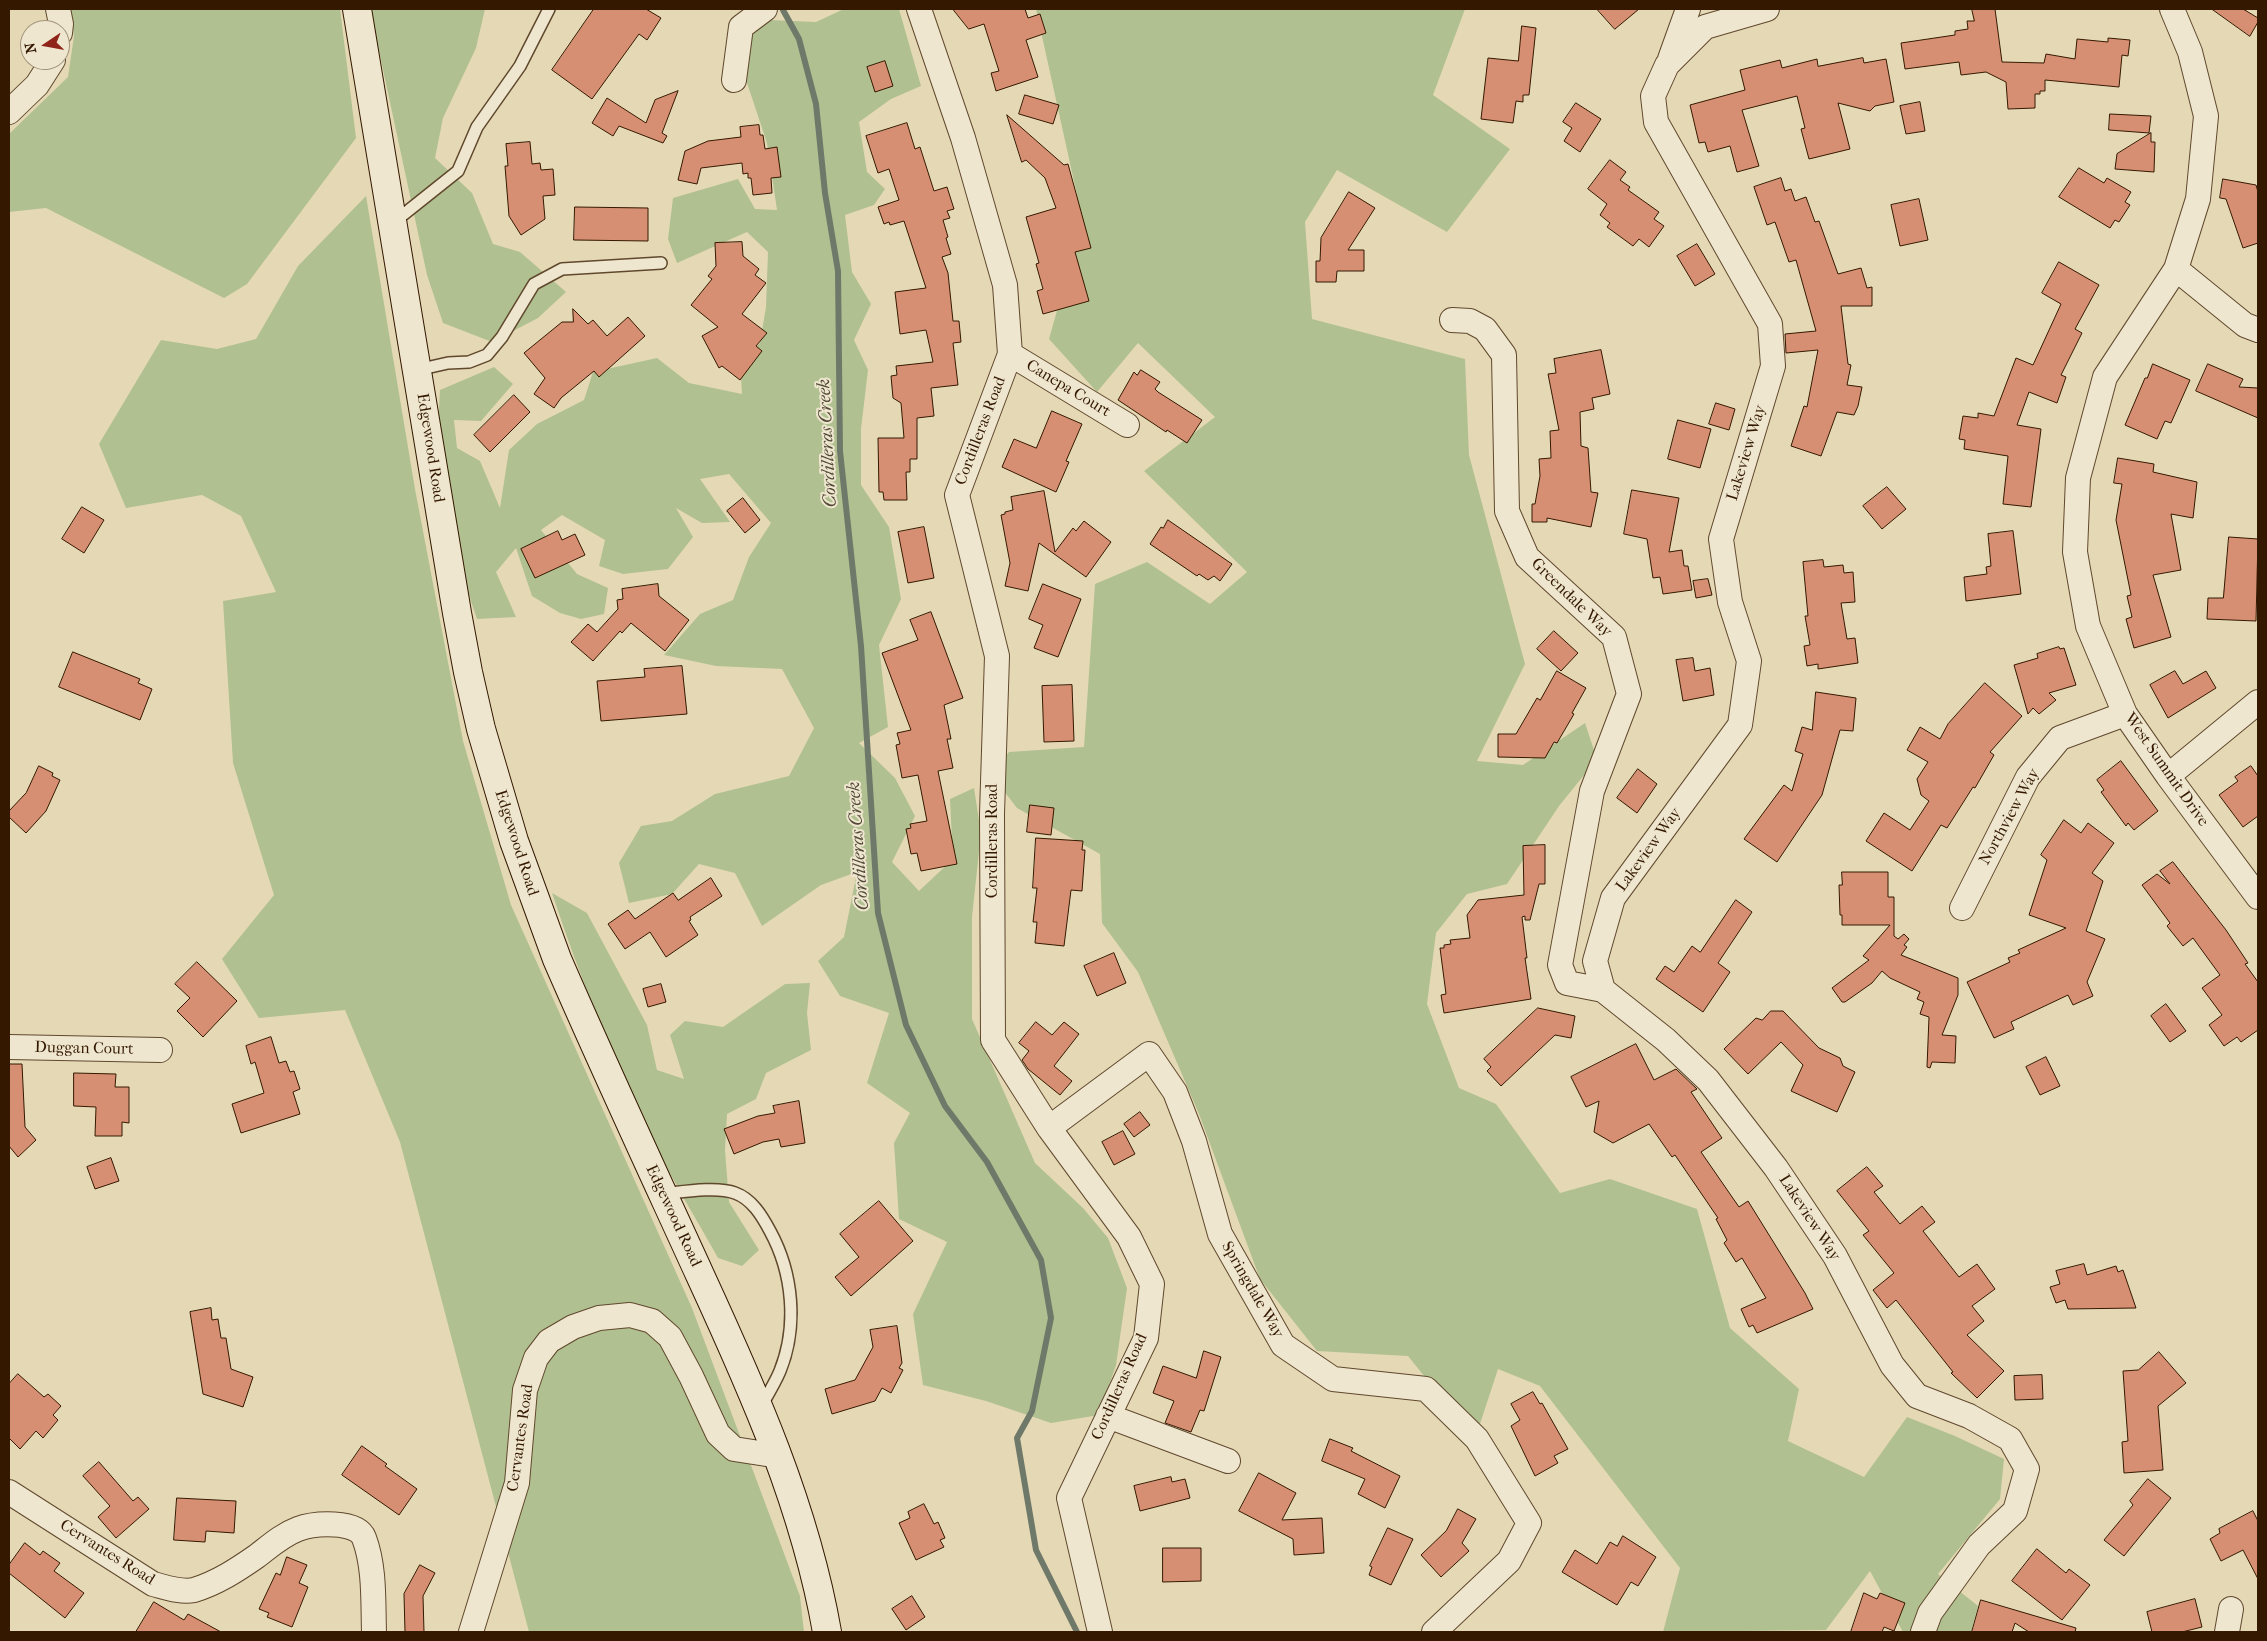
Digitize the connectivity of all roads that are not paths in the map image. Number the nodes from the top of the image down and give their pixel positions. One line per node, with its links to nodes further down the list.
1 (357, 9): 12 (main road, Edgewood Road)
2 (549, 9): 12 (lane)
3 (765, 9): 10 (street)
4 (918, 9): 17 (street, Cordilleras Road)
5 (1688, 9): 8 (street)
6 (1766, 9): 8 (street, Lakeview Way)
7 (2172, 9): 14 (street, West Summit Drive)
8 (1667, 65): 25 (street, Lakeview Way)
9 (47, 70): 11 (street)
10 (734, 80)
11 (9, 112)
12 (393, 223): 18 (main road, Edgewood Road)
13 (660, 263): 18 (lane)
14 (2176, 268): 16 (street); 21 (street, West Summit Drive)
15 (1452, 320): 25 (street, Greendale Way)
16 (2258, 330)
17 (1010, 354): 19 (street, Canepa Court); 28 (street, Cordilleras Road)
18 (417, 370): 29 (main road, Edgewood Road)
19 (1127, 425)
20 (2258, 702): 22 (street)
21 (2125, 714): 22 (street, West Summit Drive); 24 (street, Northview Way)
22 (2168, 776): 23 (street, West Summit Drive)
23 (2258, 897)
24 (1962, 908)
25 (1603, 990): 41 (street, Lakeview Way)
26 (9, 1048): 27 (street, Duggan Court)
27 (160, 1050)
28 (1049, 1128): 31 (street, Cordilleras Road); 40 (street, Springdale Way)
29 (663, 1194): 30 (main road, Edgewood Road); 30 (lane)
30 (760, 1409): 32 (main road, Edgewood Road)
31 (1108, 1416): 33 (street); 39 (street, Cordilleras Road)
32 (779, 1456): 37 (street, Cervantes Road); 38 (main road, Edgewood Road)
33 (1228, 1461)
34 (9, 1492): 36 (street, Cervantes Road)
35 (2231, 1609): 42 (street)
36 (374, 1632)
37 (471, 1632)
38 (827, 1632)
39 (1100, 1632)
40 (1434, 1632)
41 (1923, 1632)
42 (2227, 1632)

